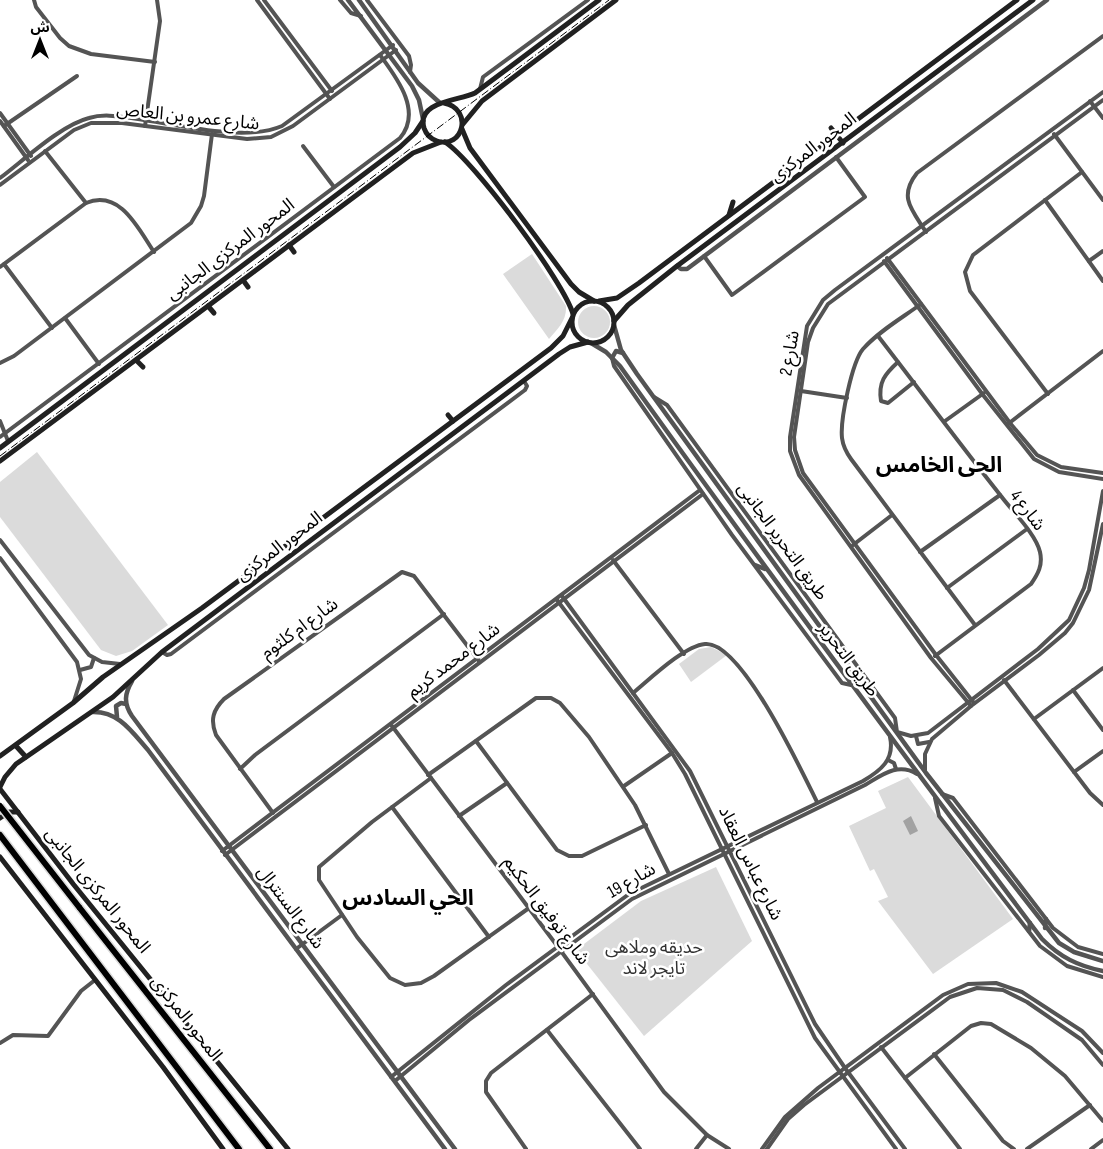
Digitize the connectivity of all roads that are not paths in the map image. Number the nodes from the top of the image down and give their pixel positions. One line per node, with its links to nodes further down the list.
1 (34, 0): 25 (street)
2 (157, 0): 25 (street)
3 (256, 0): 35 (street)
4 (264, 0): 33 (street)
5 (340, 0): 15 (street)
6 (348, 0): 15 (street)
7 (359, 0): 17 (street)
8 (367, 0): 28 (street)
9 (588, 0): 32 (street)
10 (599, 0): 32 (main road)
11 (616, 0): 49 (main road)
12 (1017, 0): 23 (main road, المحور المركزى)
13 (1033, 0): 27 (main road, المحور المركزى)
14 (1047, 0): 63 (street)
15 (361, 16): 18 (street)
16 (1103, 36): 80 (street)
17 (392, 45): 18 (street, شارع عمرو بن العاص); 19 (street)
18 (385, 50): 21 (street, شارع عمرو بن العاص); 22 (street)
19 (396, 50): 22 (street, شارع عمرو بن العاص); 28 (street)
20 (934, 51): 23 (main road)
21 (380, 55): 24 (street, المحور المركزى الجانبى); 33 (street, شارع عمرو بن العاص)
22 (389, 55): 24 (street, شارع عمرو بن العاص); 45 (street)
23 (939, 58): 26 (main road, المحور المركزى)
24 (383, 59): 36 (street, شارع عمرو بن العاص); 56 (street, المحور المركزى الجانبى)
25 (155, 62): 44 (street)
26 (930, 65): 27 (main road); 30 (main road, المحور المركزى)
27 (942, 69): 31 (main road, المحور المركزى)
28 (410, 72): 40 (street)
29 (77, 76): 47 (street)
30 (905, 83): 31 (main road); 53 (main road, المحور المركزى)
31 (918, 86): 58 (main road, المحور المركزى)
32 (480, 89): 40 (main road)
33 (331, 90): 35 (street, شارع عمرو بن العاص); 36 (street)
34 (1103, 92): 39 (street, شارع 2)
35 (326, 94): 37 (street); 51 (street, شارع عمرو بن العاص)
36 (334, 95): 37 (street, شارع عمرو بن العاص)
37 (330, 99): 54 (street, شارع عمرو بن العاص)
38 (1103, 100): 41 (street, شارع 2)
39 (1090, 101): 41 (street); 52 (street, شارع 2)
40 (442, 103): 45 (main road); 49 (main road)
41 (1094, 107): 43 (street); 55 (street, شارع 2)
42 (0, 112): 47 (street)
43 (1103, 118)
44 (146, 120): 48 (street); 51 (street, شارع عمرو بن العاص); 62 (street, شارع عمرو بن العاص)
45 (423, 120): 57 (main road); 60 (main road)
46 (0, 121): 47 (street)
47 (6, 125): 62 (street); 64 (street)
48 (145, 126): 54 (street, شارع عمرو بن العاص); 61 (street, شارع عمرو بن العاص)
49 (462, 127): 57 (main road); 73 (main road)
50 (831, 128): 53 (main road)
51 (212, 130): 54 (street)
52 (1051, 130): 55 (street); 80 (street, شارع 2)
53 (836, 135): 58 (main road); 79 (main road, المحور المركزى)
54 (212, 136): 85 (street)
55 (1055, 136): 67 (street); 81 (street, شارع 2)
56 (396, 141): 60 (main road); 71 (street, المحور المركزى الجانبى)
57 (443, 142): 74 (main road); 82 (main road)
58 (843, 143): 69 (main road, المحور المركزى)
59 (302, 146): 71 (street)
60 (400, 147): 87 (main road)
61 (45, 152): 65 (street, شارع عمرو بن العاص); 78 (street)
62 (31, 155): 64 (street, شارع عمرو بن العاص); 65 (street)
63 (836, 157): 72 (street); 88 (street)
64 (26, 158): 66 (street); 68 (street, شارع عمرو بن العاص)
65 (34, 160): 66 (street, شارع عمرو بن العاص)
66 (30, 163): 70 (street, شارع عمرو بن العاص)
67 (1082, 172): 75 (street); 76 (street)
68 (0, 178)
69 (796, 179): 72 (main road); 94 (main road, المحور المركزى)
70 (0, 185)
71 (334, 187): 83 (street, المحور المركزى الجانبى)
72 (796, 187): 88 (street)
73 (504, 194): 74 (main road); 99 (main road)
74 (497, 199): 103 (main road)
75 (1045, 200): 91 (street); 127 (street)
76 (1103, 200)
77 (733, 202): 79 (main road)
78 (86, 203): 85 (street); 92 (street)
79 (729, 215): 93 (main road, المحور المركزى)
80 (922, 227): 81 (street); 89 (street, شارع 2)
81 (926, 232): 90 (street, شارع 2)
82 (289, 245): 86 (main road); 96 (main road)
83 (251, 250): 87 (main road); 114 (street, المحور المركزى الجانبى)
84 (1103, 251): 91 (street)
85 (154, 252): 104 (street)
86 (294, 252)
87 (255, 256): 119 (main road)
88 (704, 256): 94 (street)
89 (883, 256): 90 (street); 106 (street, شارع 2)
90 (886, 261): 100 (street); 108 (street, شارع 2)
91 (1089, 261): 97 (street)
92 (2, 265): 107 (street)
93 (660, 266): 95 (main road); 99 (main road, المحور المركزى)
94 (677, 266): 95 (main road, المحور المركزى)
95 (666, 274): 105 (main road, المحور المركزى)
96 (243, 280): 98 (main road); 101 (main road)
97 (1103, 281)
98 (248, 287)
99 (597, 301): 103 (main road); 105 (main road)
100 (919, 305): 109 (street); 126 (street)
101 (208, 306): 102 (main road); 115 (main road)
102 (214, 313)
103 (573, 316): 110 (main road); 132 (main road, المحور المركزى)
104 (65, 318): 107 (street); 118 (street)
105 (614, 323): 110 (main road); 112 (street, طريق التحرير)
106 (807, 326): 108 (street); 121 (street, شارع 2)
107 (52, 328): 117 (street)
108 (812, 328): 122 (street, شارع 2)
109 (878, 336): 116 (street, شارع 4); 129 (street)
110 (590, 343): 113 (street, طريق التحرير); 123 (main road, المحور المركزى)
111 (1103, 351): 127 (street)
112 (622, 352): 113 (street); 128 (street, طريق التحرير)
113 (612, 358): 140 (street, طريق التحرير الجانبى); 142 (street, طريق التحرير)
114 (105, 359): 118 (street, المحور المركزى الجانبى); 119 (main road)
115 (136, 360): 120 (main road); 139 (main road)
116 (898, 362): 124 (street, شارع 4); 124 (street)
117 (0, 363)
118 (99, 364): 135 (street, المحور المركزى الجانبى)
119 (110, 365): 137 (main road)
120 (143, 367)
121 (798, 376): 122 (street); 125 (street, شارع 2)
122 (803, 377): 125 (street, شارع 2)
123 (524, 381): 148 (main road, المحور المركزى); 172 (street)
124 (914, 382): 133 (street, شارع 4)
125 (799, 391): 129 (street); 156 (street, شارع 2)
126 (984, 393): 133 (street); 134 (street)
127 (1048, 394): 134 (street)
128 (653, 397): 166 (street, طريق التحرير); 200 (street, طريق التحرير الجانبى)
129 (847, 398): 150 (street)
130 (448, 415): 132 (main road)
131 (0, 421): 135 (street)
132 (453, 421): 147 (main road, المحور المركزى)
133 (945, 421): 146 (street, شارع 4)
134 (1008, 424): 141 (street); 143 (street)
135 (5, 433): 136 (street, المحور المركزى الجانبى); 137 (street)
136 (0, 437)
137 (8, 441): 138 (main road)
138 (0, 448)
139 (0, 461)
140 (688, 472): 142 (street); 145 (street, طريق التحرير الجانبى)
141 (1103, 473)
142 (697, 476): 162 (street, طريق التحرير)
143 (1103, 478)
144 (1103, 490): 155 (street)
145 (702, 492): 160 (street, شارع محمد كريم); 161 (street, طريق التحرير الجانبى)
146 (1000, 495): 153 (street, شارع 4); 158 (street)
147 (345, 502): 148 (main road); 149 (main road, المحور المركزى)
148 (351, 511): 151 (main road, المحور المركزى)
149 (328, 515): 151 (main road); 178 (main road, المحور المركزى)
150 (892, 515): 156 (street); 158 (street)
151 (334, 523): 172 (main road, المحور المركزى)
152 (1103, 524): 157 (street)
153 (1027, 529): 163 (street); 170 (street, شارع 4)
154 (0, 540): 175 (street)
155 (1094, 544): 157 (street); 184 (street)
156 (853, 545): 174 (street, شارع 2); 176 (street, شارع 2)
157 (1101, 545): 185 (street)
158 (920, 552): 163 (street)
159 (0, 558): 182 (street)
160 (613, 560): 164 (street, شارع محمد كريم); 173 (street)
161 (754, 565): 162 (street); 186 (street, طريق التحرير الجانبى)
162 (765, 570): 168 (street, طريق التحرير)
163 (947, 588): 170 (street)
164 (563, 598): 165 (street, شارع محمد كريم); 179 (street, شارع عباس العقاد)
165 (558, 602): 177 (street, شارع محمد كريم); 181 (street, شارع عباس العقاد)
166 (807, 611): 168 (street); 169 (street, طريق التحرير)
167 (444, 614): 177 (street, شارع ام كلثوم); 211 (street); 211 (street, شارع ام كلثوم)
168 (798, 615): 171 (street, طريق التحرير)
169 (817, 624): 171 (street); 200 (street, طريق التحرير)
170 (975, 625): 174 (street, شارع 4)
171 (809, 630): 186 (street, طريق التحرير)
172 (162, 652): 183 (main road, المحور المركزى)
173 (684, 654): 188 (street); 224 (street)
174 (936, 655): 176 (street, شارع 4); 190 (street, شارع 2)
175 (94, 658): 178 (street); 182 (street)
176 (931, 658): 190 (street, شارع 2)
177 (479, 661): 198 (street, شارع محمد كريم)
178 (124, 664): 191 (main road, المحور المركزى)
179 (614, 666): 181 (street); 188 (street, شارع عباس العقاد)
180 (1103, 668): 187 (street)
181 (609, 669): 189 (street, شارع عباس العقاد)
182 (80, 670): 191 (street)
183 (135, 676): 192 (street); 194 (main road, المحور المركزى)
184 (1001, 676): 185 (street); 190 (street)
185 (1005, 681): 193 (street); 196 (street)
186 (852, 685): 202 (street, طريق التحرير)
187 (1073, 690): 196 (street); 197 (street)
188 (633, 692): 189 (street); 238 (street, شارع عباس العقاد)
189 (629, 696): 207 (street, شارع عباس العقاد)
190 (969, 700): 193 (street, شارع 2); 201 (street)
191 (73, 703): 205 (main road, المحور المركزى)
192 (126, 704): 195 (street); 239 (street, شارع السنترال)
193 (973, 705): 204 (street)
194 (88, 712): 195 (street); 209 (main road, المحور المركزى)
195 (117, 717): 242 (street, شارع السنترال)
196 (1034, 719): 214 (street)
197 (1101, 724): 199 (street)
198 (392, 726): 216 (street, شارع توفيق الحكيم); 229 (street, شارع محمد كريم); 239 (street, شارع محمد كريم)
199 (1103, 730)
200 (897, 732): 201 (street); 213 (street, طريق التحرير)
201 (916, 736): 204 (street)
202 (890, 737): 210 (street); 215 (street, طريق التحرير)
203 (476, 741): 216 (street); 217 (street); 219 (street)
204 (930, 742): 213 (street)
205 (16, 746): 208 (main road, المحور المركزى); 209 (main road)
206 (1103, 751): 214 (street)
207 (672, 753): 219 (street); 240 (street, شارع عباس العقاد)
208 (0, 756)
209 (26, 757): 220 (main road, المحور المركزى)
210 (888, 760): 212 (street); 218 (street, شارع 19)
211 (240, 769): 229 (street, شارع ام كلثوم)
212 (896, 769): 215 (street); 218 (street, شارع 19)
213 (925, 772): 222 (street, طريق التحرير)
214 (1074, 772): 225 (street)
215 (917, 774): 223 (street, طريق التحرير)
216 (429, 777): 227 (street); 230 (street, شارع توفيق الحكيم)
217 (507, 783): 230 (street); 233 (street)
218 (864, 783): 224 (street, شارع 19); 241 (street, شارع 19)
219 (624, 786): 233 (street)
220 (0, 787): 221 (main road); 228 (main road, المحور المركزى الجانبى)
221 (0, 794)
222 (942, 794): 232 (street, طريق التحرير); 248 (street)
223 (935, 798): 234 (street, طريق التحرير); 251 (street)
224 (817, 802): 238 (street, شارع 19)
225 (1103, 805)
226 (0, 806): 284 (highway, المحور المركزى, bridge)
227 (392, 806): 247 (street); 252 (street)
228 (19, 812): 231 (main road); 285 (main road, المحور المركزى الجانبى)
229 (273, 813): 239 (street, شارع محمد كريم)
230 (459, 816): 246 (street, شارع توفيق الحكيم)
231 (0, 818)
232 (966, 824): 234 (street); 236 (street, طريق التحرير)
233 (646, 825): 245 (street)
234 (959, 832): 237 (street, طريق التحرير)
235 (0, 835): 283 (highway, المحور المركزى)
236 (978, 839): 237 (street); 250 (street, طريق التحرير)
237 (969, 845): 249 (street, طريق التحرير)
238 (727, 846): 240 (street, شارع 19); 241 (street, شارع عباس العقاد)
239 (231, 848): 242 (street, شارع محمد كريم); 253 (street, شارع السنترال)
240 (721, 848): 243 (street, شارع عباس العقاد); 245 (street, شارع 19)
241 (730, 851): 243 (street, شارع 19); 273 (street, شارع عباس العقاد)
242 (224, 853): 255 (street, شارع السنترال)
243 (724, 853): 256 (street, شارع 19); 274 (street, شارع عباس العقاد)
244 (0, 857): 261 (main road)
245 (669, 874): 254 (street, شارع 19)
246 (529, 908): 252 (street); 254 (street, شارع توفيق الحكيم)
247 (342, 915): 252 (street); 253 (street)
248 (1046, 920): 250 (street); 257 (street)
249 (1030, 923): 251 (street); 259 (street, طريق التحرير)
250 (1045, 928): 258 (street, طريق التحرير)
251 (1029, 931): 260 (street)
252 (489, 937)
253 (302, 944): 255 (street); 275 (street, شارع السنترال)
254 (558, 947): 256 (street, شارع توفيق الحكيم); 275 (street, شارع 19)
255 (296, 949): 277 (street, شارع السنترال)
256 (561, 951): 264 (street, شارع توفيق الحكيم); 275 (street, شارع 19)
257 (1103, 954)
258 (1103, 961)
259 (1103, 971)
260 (1103, 977)
261 (95, 980): 266 (street); 282 (main road)
262 (1005, 984): 263 (street); 268 (street); 273 (street)
263 (1003, 990): 267 (street); 271 (street)
264 (593, 994): 265 (street); 280 (street, شارع توفيق الحكيم)
265 (547, 1030): 288 (street); 289 (street)
266 (0, 1043)
267 (881, 1047): 273 (street); 276 (street)
268 (1100, 1049): 269 (street); 271 (street)
269 (1103, 1053)
270 (934, 1054): 276 (street); 278 (street); 297 (street)
271 (1095, 1054): 272 (street)
272 (1103, 1064)
273 (846, 1070): 274 (street); 295 (street, شارع عباس العقاد)
274 (841, 1074): 292 (street); 293 (street); 294 (street, شارع عباس العقاد)
275 (398, 1075): 277 (street, شارع 19); 287 (street, شارع السنترال)
276 (905, 1078): 296 (street)
277 (393, 1079): 286 (street, شارع السنترال)
278 (1090, 1104): 279 (street); 298 (street)
279 (1103, 1121)
280 (707, 1135): 290 (street); 291 (street, شارع توفيق الحكيم)
281 (1103, 1140): 299 (street)
282 (223, 1149)
283 (239, 1149)
284 (270, 1149)
285 (288, 1149)
286 (445, 1149)
287 (455, 1149)
288 (526, 1149)
289 (640, 1149)
290 (696, 1149)
291 (729, 1149)
292 (762, 1149)
293 (767, 1149)
294 (896, 1149)
295 (904, 1149)
296 (960, 1149)
297 (1014, 1149)
298 (1027, 1149)
299 (1090, 1149)

